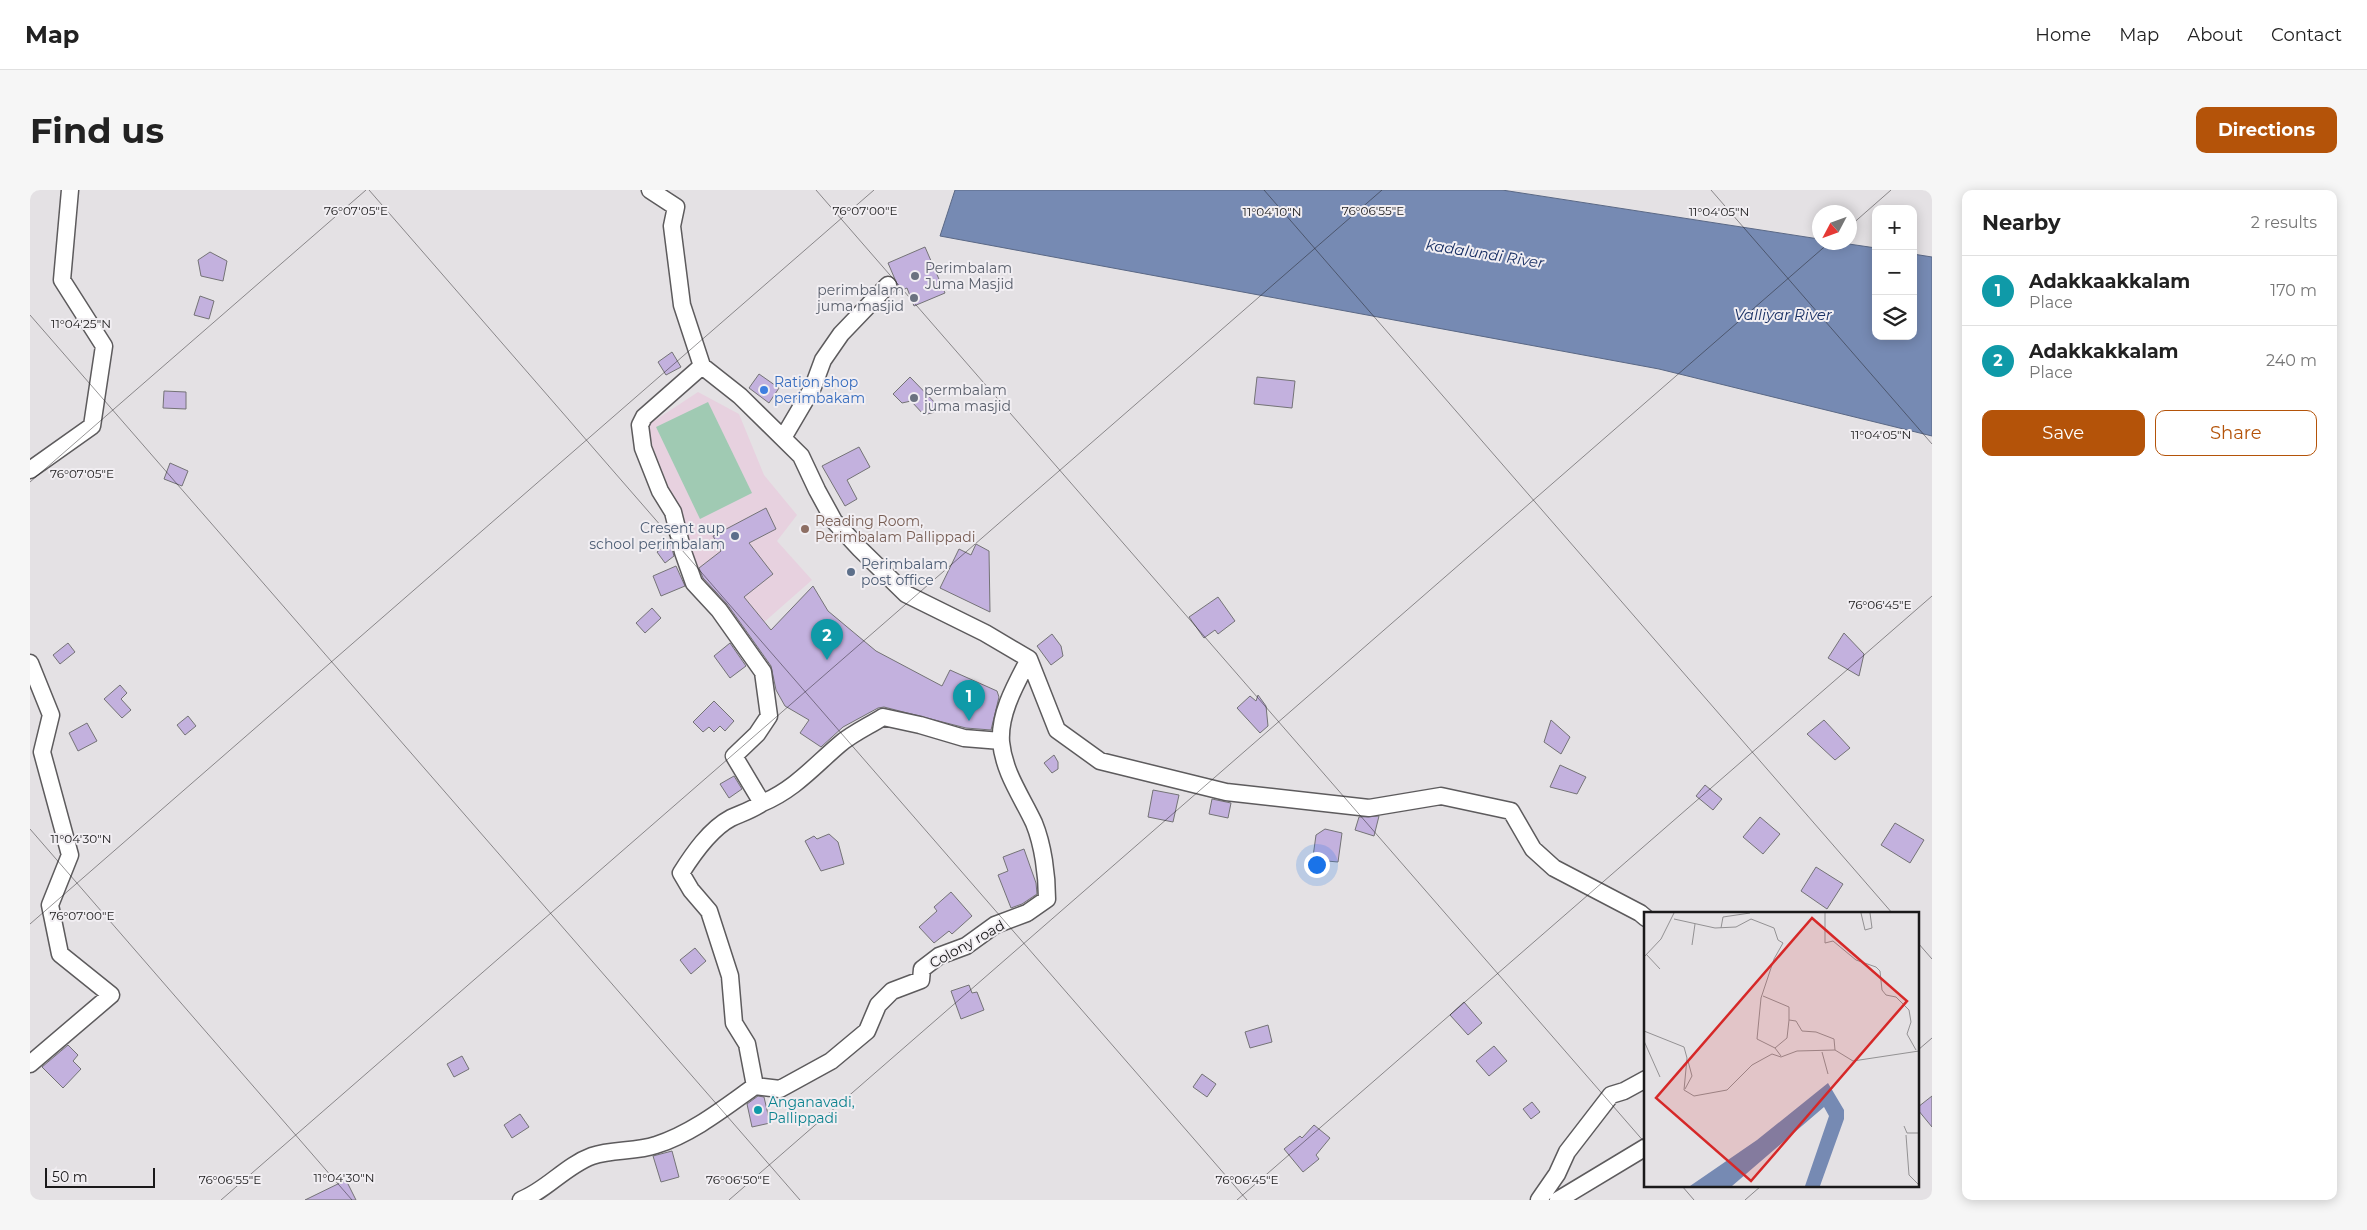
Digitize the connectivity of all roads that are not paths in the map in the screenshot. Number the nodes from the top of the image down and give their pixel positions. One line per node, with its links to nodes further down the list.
1 (70, 190): 6 (street)
2 (650, 190): 4 (street)
3 (888, 285): 5 (street)
4 (702, 366): 5 (street); 10 (street)
5 (783, 438): 7 (street)
6 (30, 470)
7 (1029, 659): 9 (street); 11 (street)
8 (30, 663): 12 (street)
9 (1001, 742): 10 (street); 14 (street, Colony road)
10 (762, 803): 14 (street)
11 (1644, 916)
12 (30, 1064)
13 (1644, 1080): 17 (street)
14 (755, 1086): 16 (street)
15 (1644, 1148): 18 (street)
16 (520, 1200)
17 (1539, 1200)
18 (1558, 1200)

